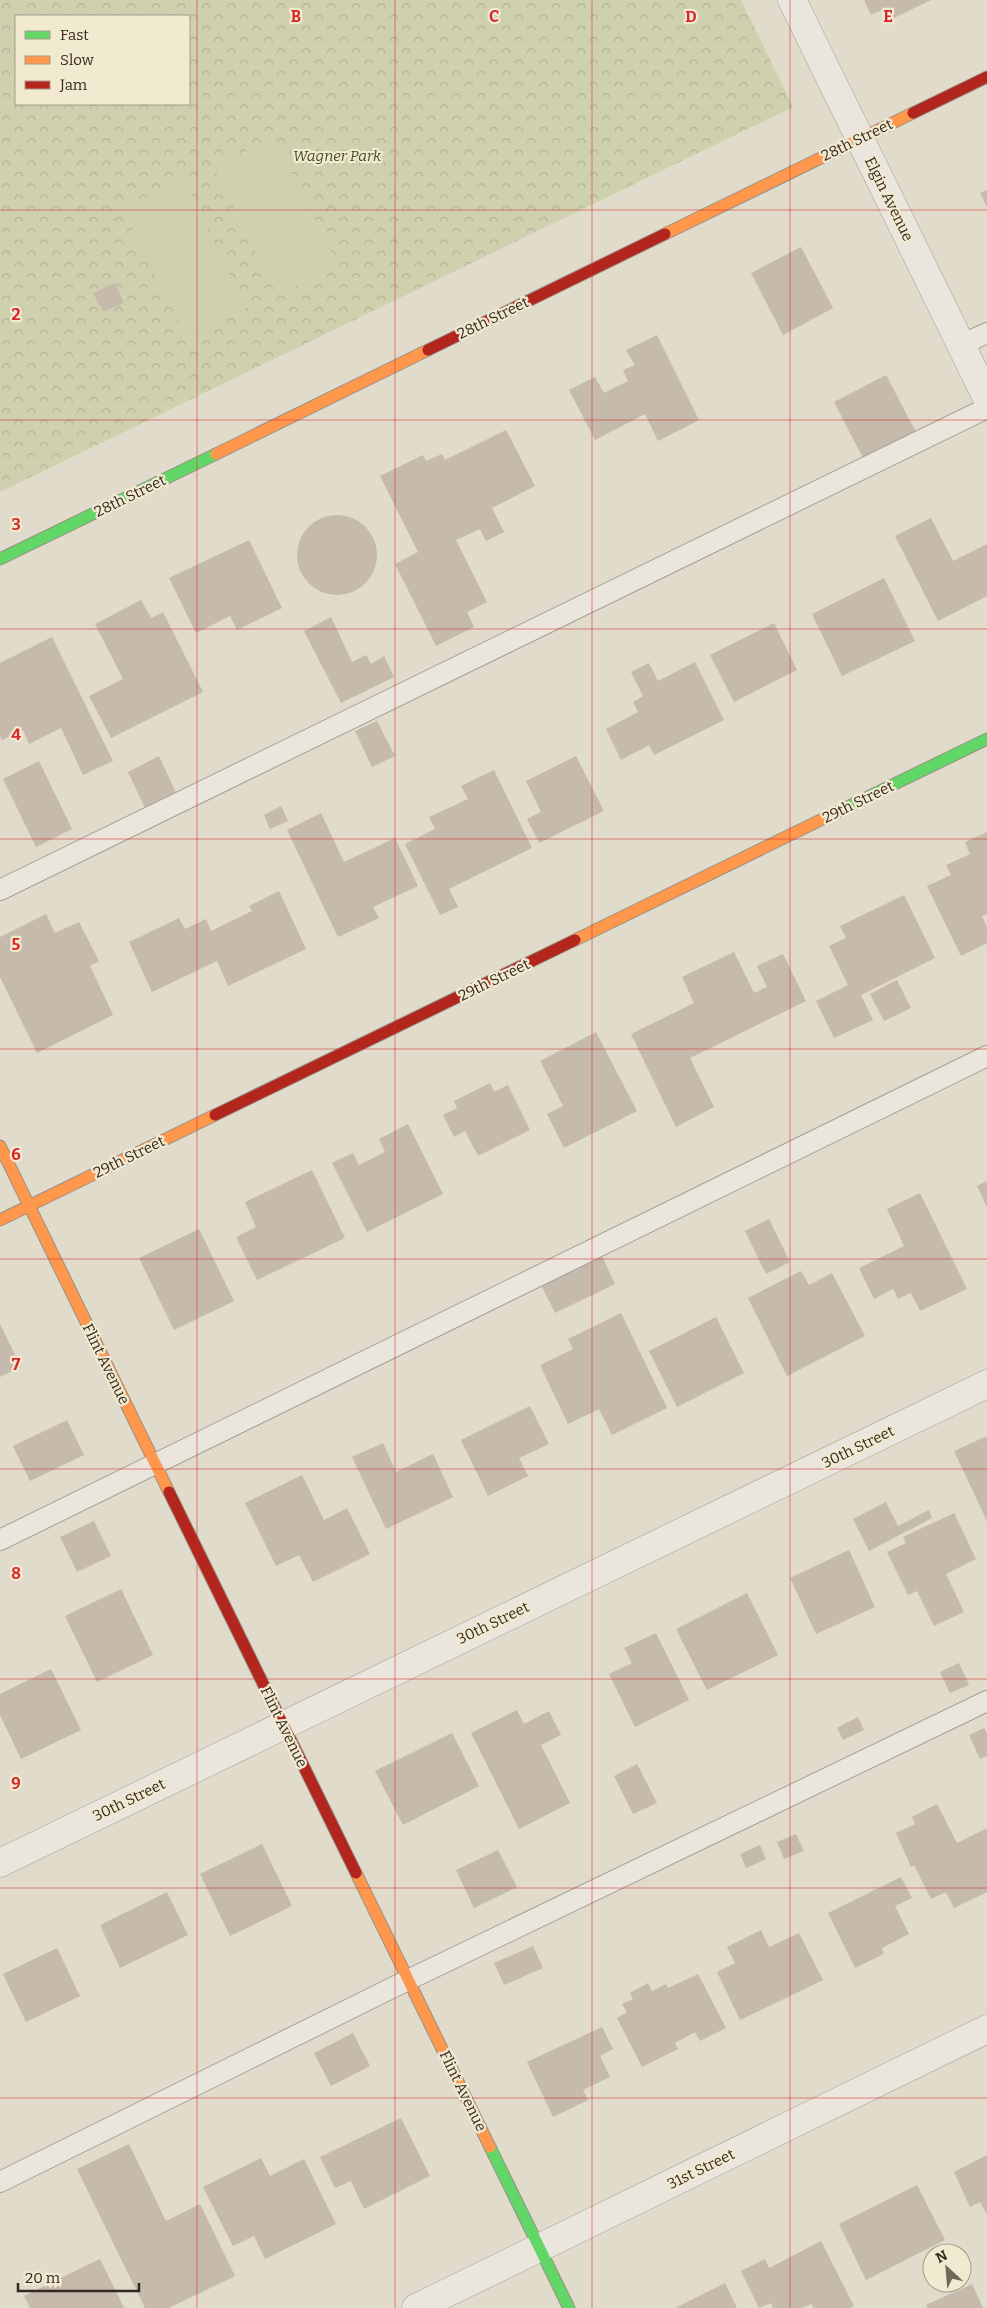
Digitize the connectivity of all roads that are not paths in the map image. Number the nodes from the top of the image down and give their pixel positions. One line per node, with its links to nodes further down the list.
1 (792, 0): 3 (street, Elgin Avenue)
2 (987, 78): 3 (street, 28th Street)
3 (860, 139): 5 (street, Elgin Avenue); 8 (street, 28th Street)
4 (987, 332): 5 (lane)
5 (961, 345): 6 (street, Elgin Avenue)
6 (987, 398)
7 (987, 408): 10 (lane)
8 (0, 559)
9 (987, 739): 13 (street, 29th Street)
10 (0, 890)
11 (987, 1056): 16 (lane)
12 (0, 1146): 13 (street, Flint Avenue)
13 (29, 1206): 14 (street, 29th Street); 16 (street, Flint Avenue)
14 (0, 1220)
15 (987, 1384): 19 (street, 30th Street)
16 (155, 1464): 17 (lane); 19 (street, Flint Avenue)
17 (0, 1540)
18 (987, 1701): 21 (lane)
19 (283, 1726): 20 (street, 30th Street); 21 (street, Flint Avenue)
20 (0, 1863)
21 (408, 1980): 23 (lane); 24 (street, Flint Avenue)
22 (987, 2029): 24 (street, 31st Street)
23 (0, 2182)
24 (540, 2247): 25 (street, 31st Street); 26 (street, Flint Avenue)
25 (416, 2308)
26 (569, 2308)

